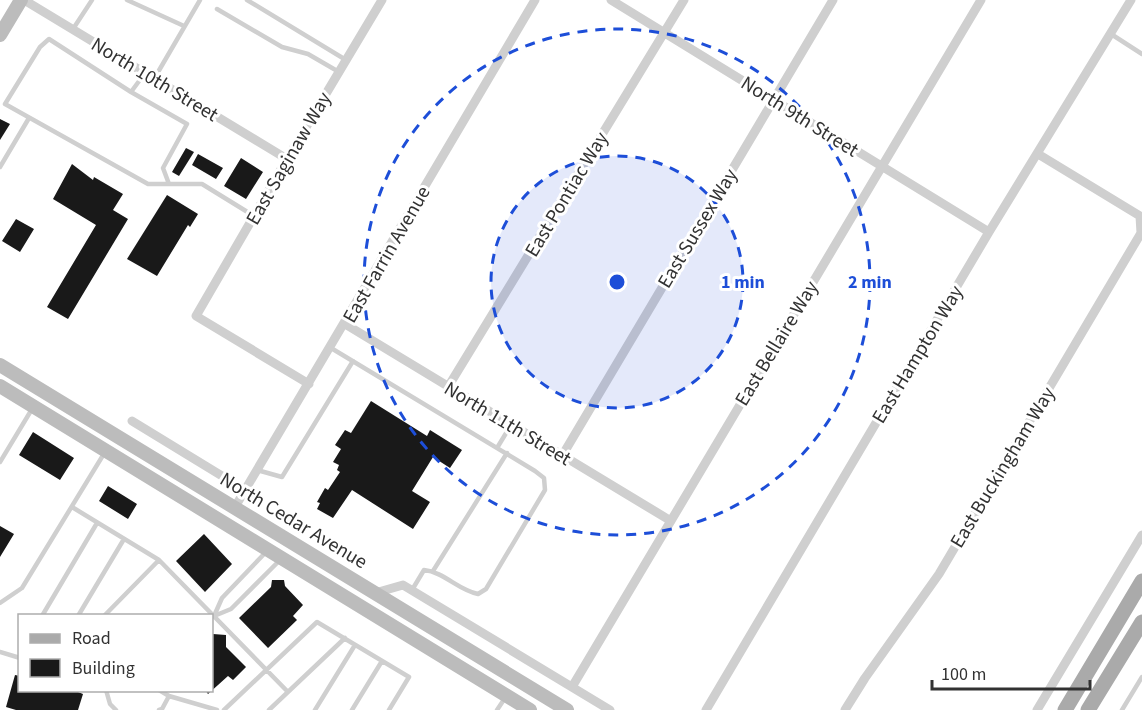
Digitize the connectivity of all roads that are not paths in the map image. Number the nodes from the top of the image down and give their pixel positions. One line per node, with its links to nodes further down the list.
1 (23, 0): 14 (main road); 16 (street, North 10th Street)
2 (92, 0): 16 (lane)
3 (127, 0): 15 (lane)
4 (200, 0): 15 (lane)
5 (247, 0): 21 (lane)
6 (536, 0): 35 (street, East Farrin Avenue)
7 (610, 0): 17 (street, North 9th Street)
8 (684, 0): 17 (street, East Pontiac Way)
9 (833, 0): 26 (street, East Sussex Way)
10 (981, 0): 30 (street, East Bellaire Way)
11 (1131, 0): 18 (street, East Hampton Way)
12 (378, 2): 21 (street, East Saginaw Way)
13 (217, 9): 22 (lane)
14 (4, 21): 19 (main road)
15 (184, 26): 24 (lane)
16 (73, 29): 23 (street, North 10th Street)
17 (664, 33): 26 (street, North 9th Street); 41 (street, East Pontiac Way)
18 (1111, 34): 20 (lane); 28 (street, East Hampton Way)
19 (0, 35)
20 (1142, 54)
21 (346, 60): 22 (street, East Saginaw Way)
22 (339, 72): 29 (street, East Saginaw Way)
23 (145, 73): 24 (street, North 10th Street); 25 (lane)
24 (154, 79): 29 (street, North 10th Street)
25 (131, 92): 27 (lane); 32 (lane)
26 (773, 99): 30 (street, North 9th Street); 49 (street, East Sussex Way)
27 (29, 118): 31 (lane); 32 (lane)
28 (1038, 154): 34 (street, East Hampton Way); 101 (street, East Buckingham Way)
29 (287, 159): 33 (street, East Saginaw Way)
30 (881, 166): 34 (street, North 9th Street); 56 (street, East Bellaire Way)
31 (0, 167)
32 (169, 184): 33 (lane)
33 (254, 216): 39 (street, East Saginaw Way)
34 (989, 232): 100 (street, East Hampton Way)
35 (345, 324): 36 (street, East Farrin Avenue); 41 (street, North 11th Street)
36 (331, 348): 37 (lane); 39 (street, East Farrin Avenue)
37 (352, 361): 45 (lane); 51 (lane)
38 (0, 365): 46 (main road, North Cedar Avenue)
39 (309, 384): 51 (street, East Farrin Avenue)
40 (0, 386): 42 (main road, North Cedar Avenue)
41 (448, 387): 44 (street, North 11th Street)
42 (33, 407): 46 (main road); 47 (main road, North Cedar Avenue); 50 (lane)
43 (132, 421): 53 (street)
44 (511, 425): 45 (lane); 49 (street, North 11th Street)
45 (497, 448): 48 (lane)
46 (140, 450): 55 (main road, North Cedar Avenue)
47 (105, 451): 52 (main road, North Cedar Avenue); 54 (lane)
48 (507, 453): 63 (lane); 63 (lane)
49 (562, 456): 56 (street, North 11th Street)
50 (0, 462)
51 (257, 470): 53 (street, East Farrin Avenue)
52 (141, 472): 55 (main road); 60 (main road, North Cedar Avenue)
53 (245, 490): 55 (street, East Farrin Avenue)
54 (72, 507): 57 (lane); 67 (lane)
55 (235, 507): 66 (main road, North Cedar Avenue)
56 (670, 521): 81 (street, East Bellaire Way)
57 (97, 523): 59 (lane); 68 (lane)
58 (1142, 535): 102 (street)
59 (124, 539): 62 (lane); 69 (lane)
60 (268, 550): 61 (main road, North Cedar Avenue); 66 (main road); 72 (lane)
61 (282, 558): 72 (lane); 85 (main road, North Cedar Avenue)
62 (159, 560): 70 (lane); 71 (lane)
63 (434, 571): 65 (lane)
64 (1142, 581): 103 (main road)
65 (407, 588): 66 (street); 81 (street)
66 (375, 592): 98 (main road, North Cedar Avenue)
67 (0, 603)
68 (43, 614)
69 (79, 614)
70 (105, 614)
71 (209, 614)
72 (213, 618): 79 (lane)
73 (1142, 622): 104 (main road)
74 (345, 638): 75 (lane); 79 (lane); 84 (lane)
75 (355, 645): 78 (lane); 93 (lane)
76 (0, 652): 77 (lane)
77 (18, 656)
78 (382, 661): 87 (lane); 94 (lane)
79 (266, 670): 84 (lane); 91 (lane)
80 (1142, 677): 105 (lane)
81 (572, 687): 99 (street)
82 (107, 692): 88 (lane)
83 (162, 692): 86 (lane)
84 (288, 692): 92 (lane)
85 (506, 695): 96 (lane); 97 (main road, North Cedar Avenue)
86 (169, 696): 89 (lane); 90 (lane)
87 (390, 708): 95 (lane)
88 (116, 710)
89 (159, 710)
90 (217, 710)
91 (224, 710)
92 (269, 710)
93 (315, 710)
94 (352, 710)
95 (397, 710)
96 (497, 710)
97 (530, 710)
98 (567, 710)
99 (610, 710)
100 (706, 710)
101 (845, 710)
102 (1037, 710)
103 (1065, 710)
104 (1088, 710)
105 (1122, 710)

